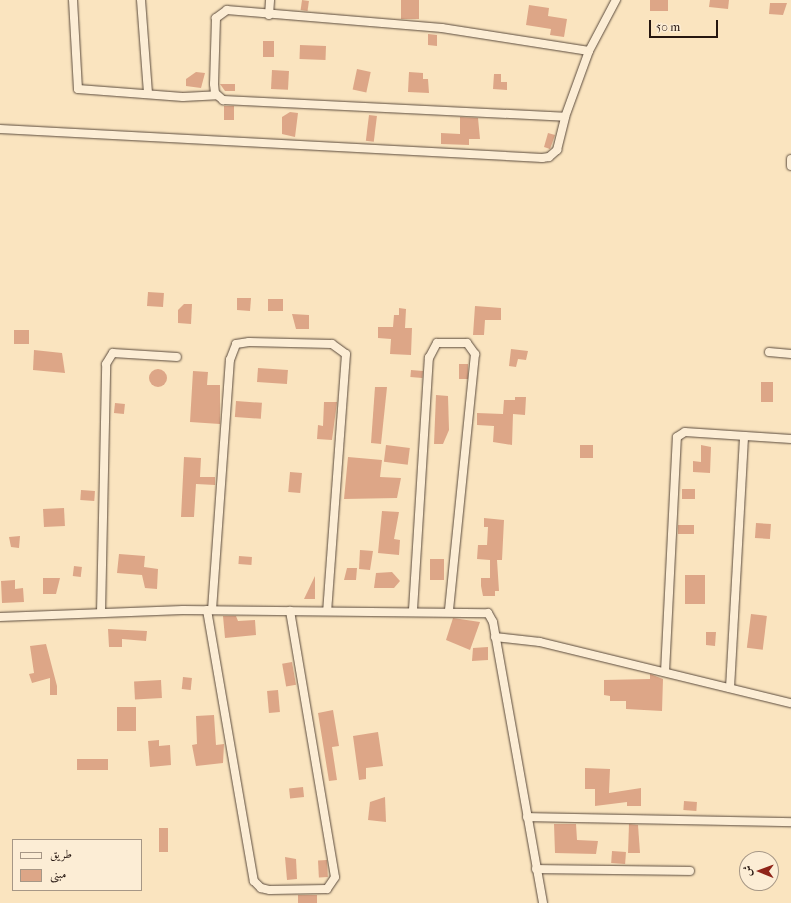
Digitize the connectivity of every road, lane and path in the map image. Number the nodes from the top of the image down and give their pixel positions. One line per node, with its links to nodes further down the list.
1 (73, 0): 7 (street)
2 (141, 0): 7 (street)
3 (270, 0): 5 (street)
4 (616, 0): 6 (street)
5 (269, 15): 6 (street); 8 (street)
6 (589, 52): 9 (street)
7 (148, 94): 8 (street)
8 (216, 95): 9 (street)
9 (565, 117): 10 (street)
10 (0, 129)
11 (791, 159): 12 (street)
12 (791, 166)
13 (769, 352): 14 (street)
14 (791, 354)
15 (177, 357): 23 (street)
16 (744, 436): 17 (street); 26 (street); 27 (street)
17 (791, 439)
18 (210, 610): 19 (street); 22 (street); 22 (street); 23 (street)
19 (327, 610): 20 (street); 22 (street)
20 (413, 610): 21 (street); 21 (street)
21 (449, 610): 25 (street)
22 (290, 611)
23 (101, 613): 24 (street)
24 (0, 617)
25 (495, 637): 26 (street); 29 (street)
26 (665, 672): 27 (street)
27 (730, 688): 28 (street)
28 (791, 703)
29 (527, 817): 30 (street); 31 (street)
30 (791, 822)
31 (536, 869): 32 (street); 33 (street)
32 (690, 872)
33 (542, 903)

